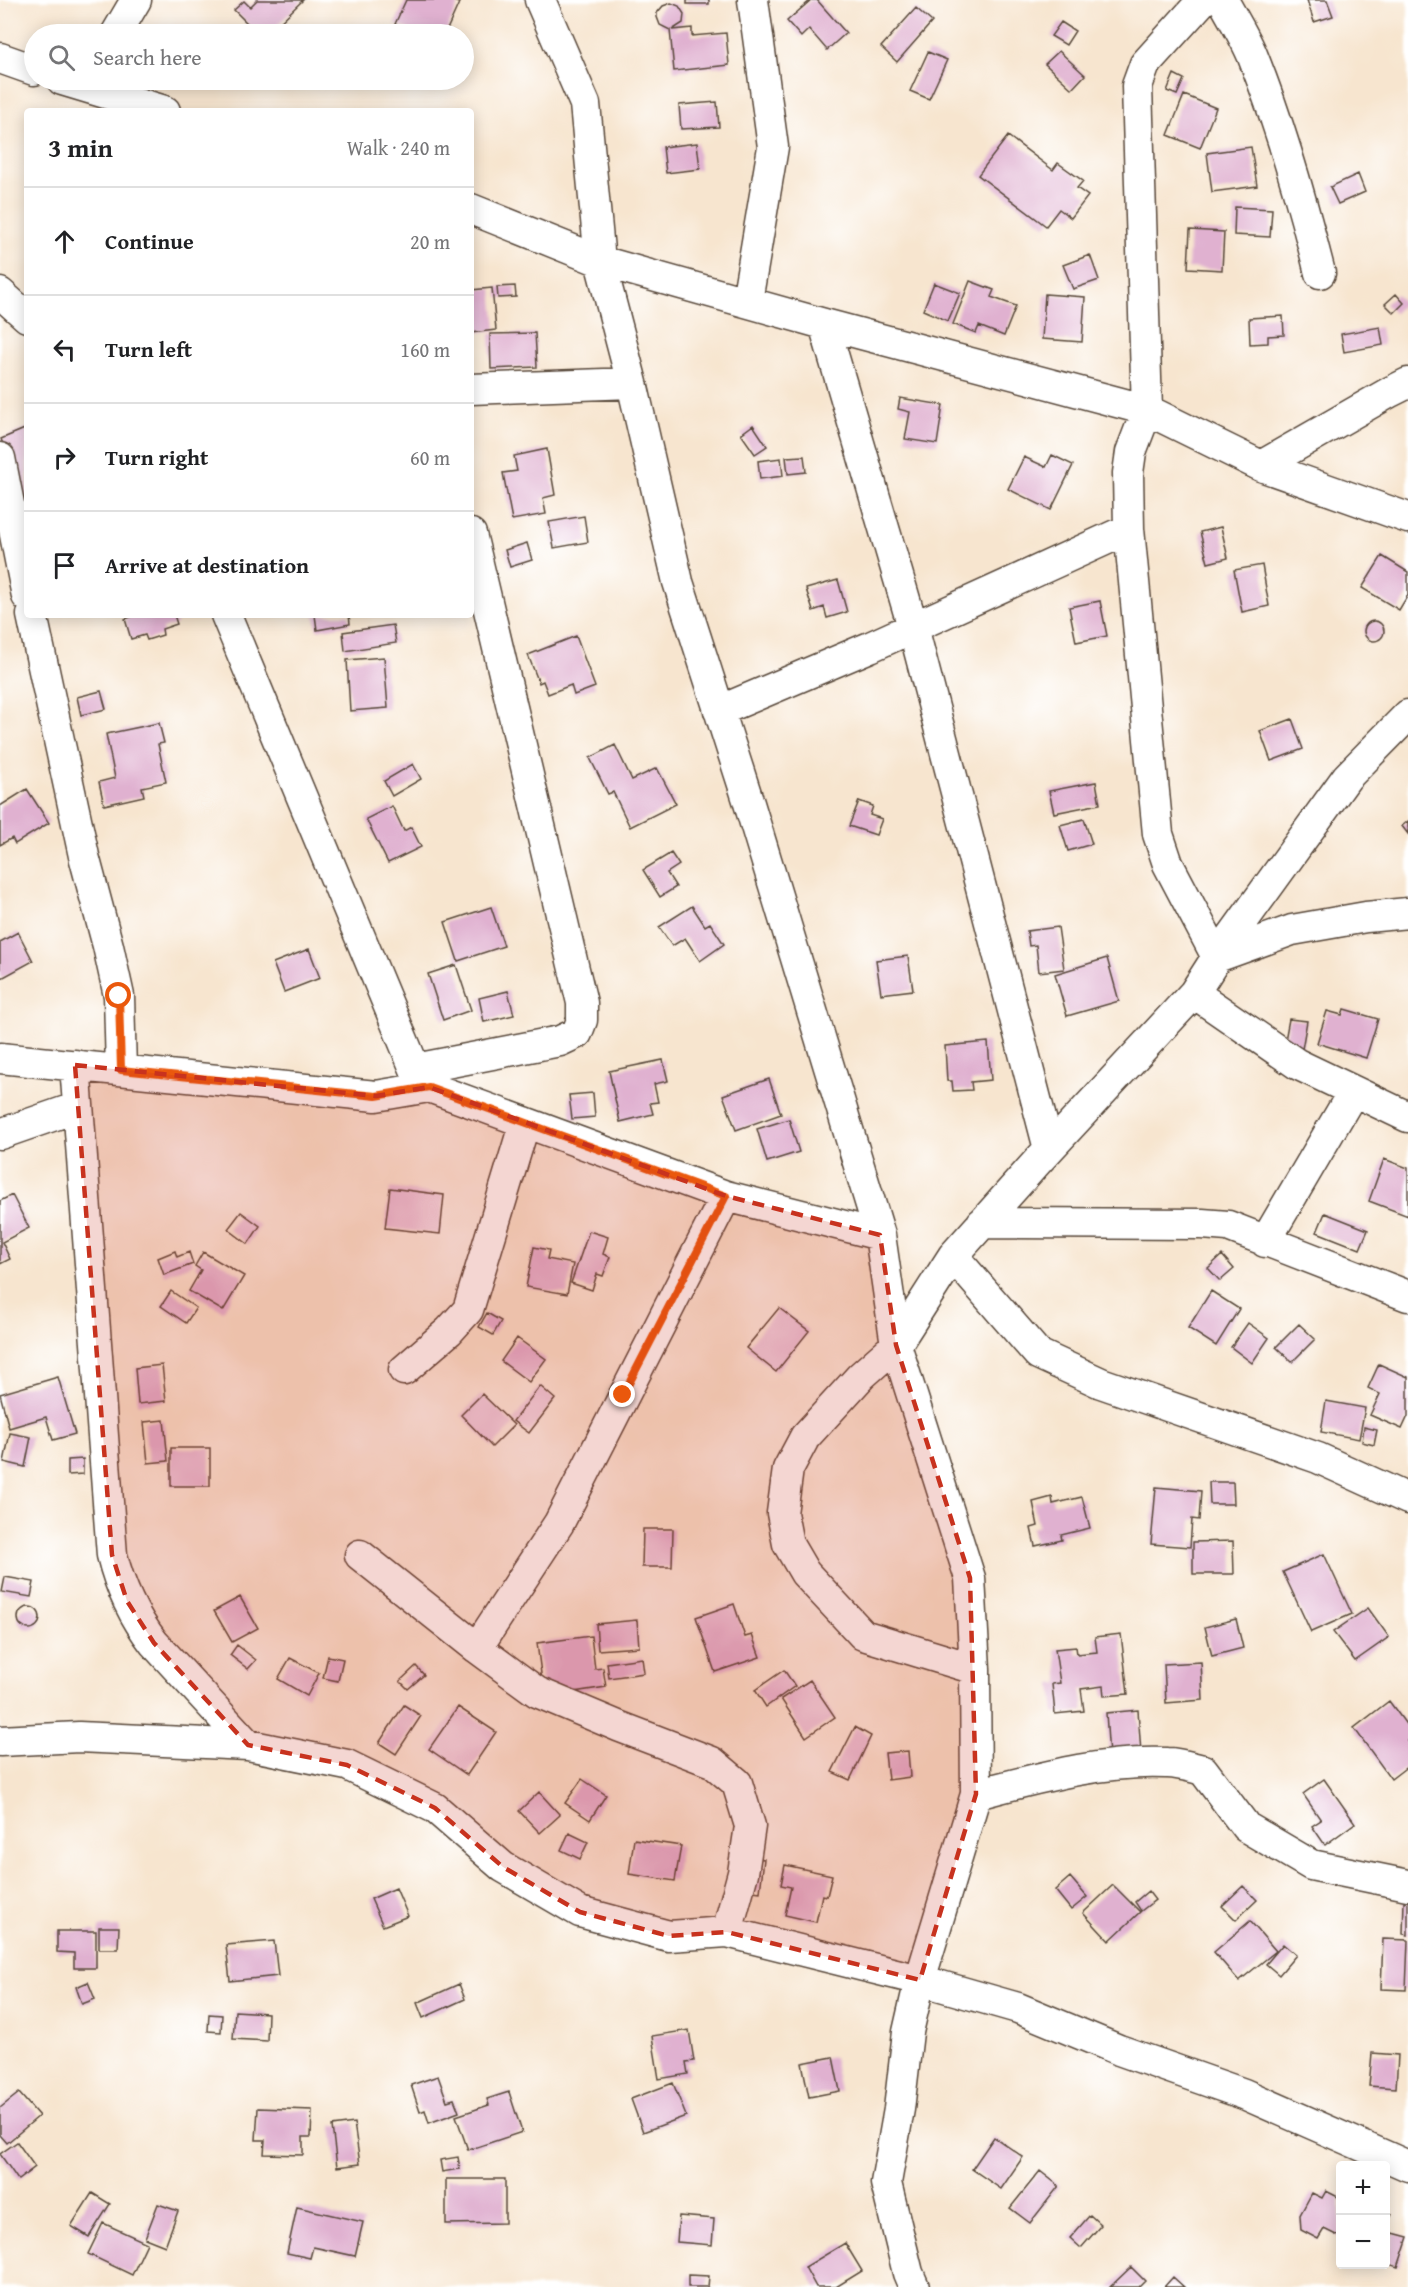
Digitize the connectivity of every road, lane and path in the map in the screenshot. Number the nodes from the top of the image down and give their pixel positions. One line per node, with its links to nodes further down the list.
1 (136, 0): 6 (street)
2 (540, 0): 12 (street)
3 (753, 0): 15 (street)
4 (1203, 0): 21 (street)
5 (1223, 0): 13 (street)
6 (122, 24)
7 (0, 58): 8 (street)
8 (24, 66)
9 (103, 90): 10 (street)
10 (156, 108)
11 (474, 210): 12 (street)
12 (600, 261): 15 (street); 18 (street)
13 (1320, 273)
14 (0, 294): 16 (street)
15 (747, 301): 17 (street)
16 (24, 314)
17 (824, 324): 21 (street); 30 (street)
18 (632, 383): 20 (street); 31 (street)
19 (1408, 383): 23 (street)
20 (474, 389)
21 (1147, 410): 23 (street); 25 (street)
22 (0, 459): 27 (street)
23 (1261, 466): 24 (street)
24 (1408, 518)
25 (1129, 529): 30 (street); 34 (street)
26 (475, 569): 39 (street)
27 (24, 581)
28 (33, 618): 38 (street)
29 (227, 618): 39 (street)
30 (913, 627): 31 (street); 45 (street)
31 (719, 711): 48 (street)
32 (1408, 715): 34 (street)
33 (1408, 913): 34 (street)
34 (1217, 957): 35 (street)
35 (1194, 993): 40 (street); 45 (street)
36 (0, 1058): 37 (street)
37 (75, 1065): 38 (street); 41 (street)
38 (121, 1070): 39 (street)
39 (422, 1078): 43 (street)
40 (1353, 1092): 42 (street); 49 (street)
41 (78, 1107): 44 (street); 59 (street)
42 (1408, 1117)
43 (525, 1122): 46 (street); 53 (street)
44 (0, 1134)
45 (1049, 1149): 47 (street)
46 (726, 1196): 48 (street); 56 (street)
47 (982, 1223): 49 (street); 50 (street)
48 (880, 1235): 52 (street)
49 (1265, 1242): 51 (street)
50 (953, 1256): 52 (street); 54 (street)
51 (1408, 1296)
52 (896, 1345): 57 (street); 57 (street)
53 (404, 1370)
54 (1408, 1499)
55 (360, 1555): 56 (street)
56 (477, 1648): 62 (street)
57 (975, 1669): 60 (street)
58 (0, 1741): 59 (street)
59 (248, 1745): 62 (street)
60 (976, 1794): 61 (street); 63 (street)
61 (1408, 1885)
62 (727, 1932): 63 (street)
63 (920, 1980): 64 (street); 65 (street)
64 (1408, 2166)
65 (914, 2287)

